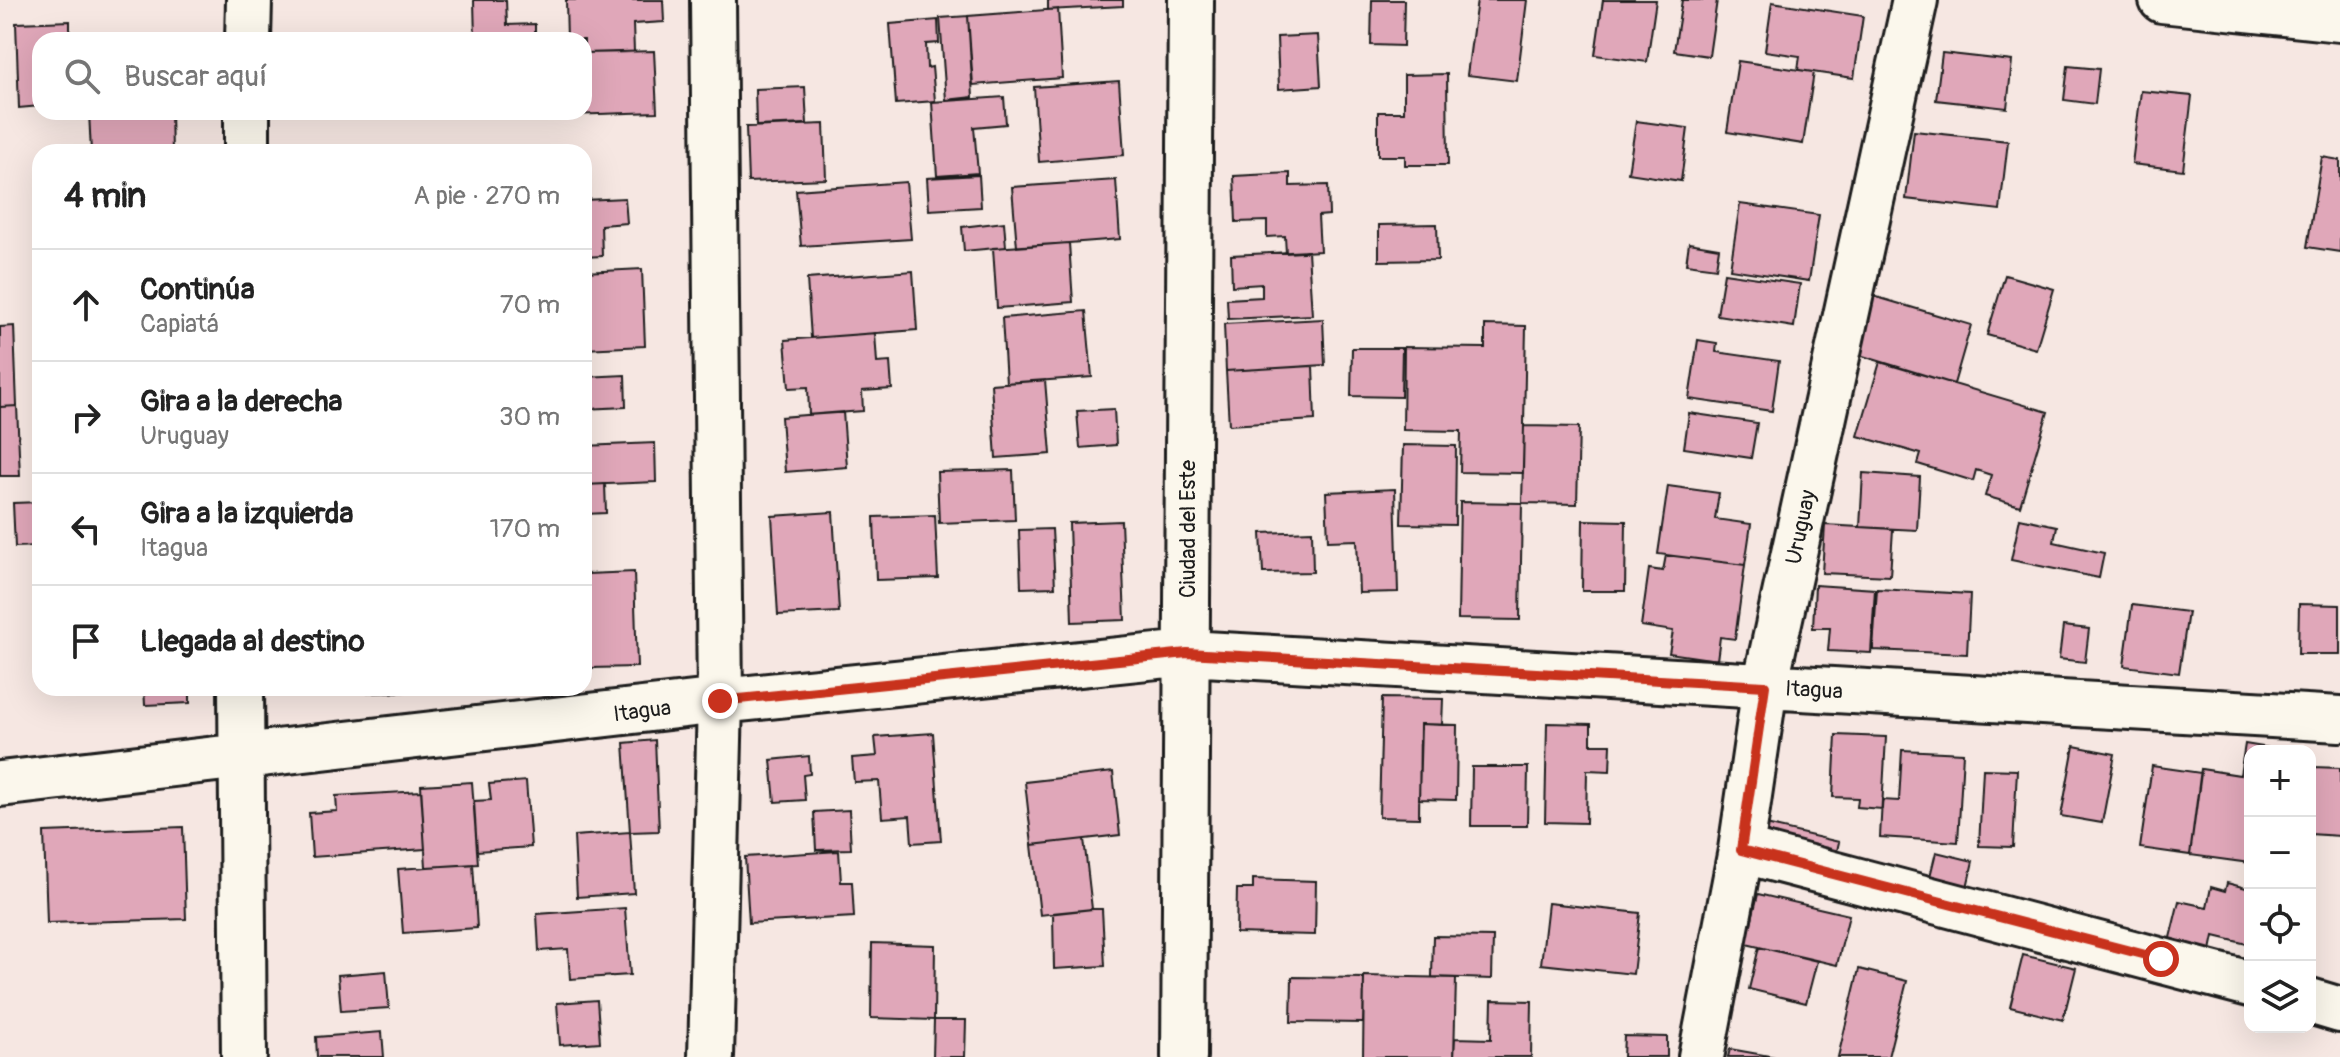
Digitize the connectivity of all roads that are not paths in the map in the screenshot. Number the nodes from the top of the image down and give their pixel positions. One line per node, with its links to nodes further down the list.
1 (249, 0): 7 (street)
2 (713, 0): 13 (street)
3 (1191, 0): 10 (street, Ciudad del Este)
4 (1915, 0): 11 (street, Uruguay)
5 (2162, 0): 6 (street)
6 (2340, 19)
7 (248, 32)
8 (247, 120): 9 (street)
9 (247, 144)
10 (1187, 653): 11 (street, Itagua); 13 (street, Itagua); 23 (street, Ciudad del Este)
11 (1765, 686): 14 (street, Itagua); 17 (street, Uruguay)
12 (241, 696): 15 (street)
13 (720, 701): 15 (street, Itagua); 22 (street)
14 (2340, 719)
15 (240, 758): 16 (street, Itagua); 21 (street)
16 (0, 784)
17 (1741, 850): 18 (street); 24 (street, Uruguay)
18 (2244, 982)
19 (2316, 1003): 20 (street)
20 (2340, 1010)
21 (244, 1057)
22 (711, 1057)
23 (1184, 1057)
24 (1701, 1057)

